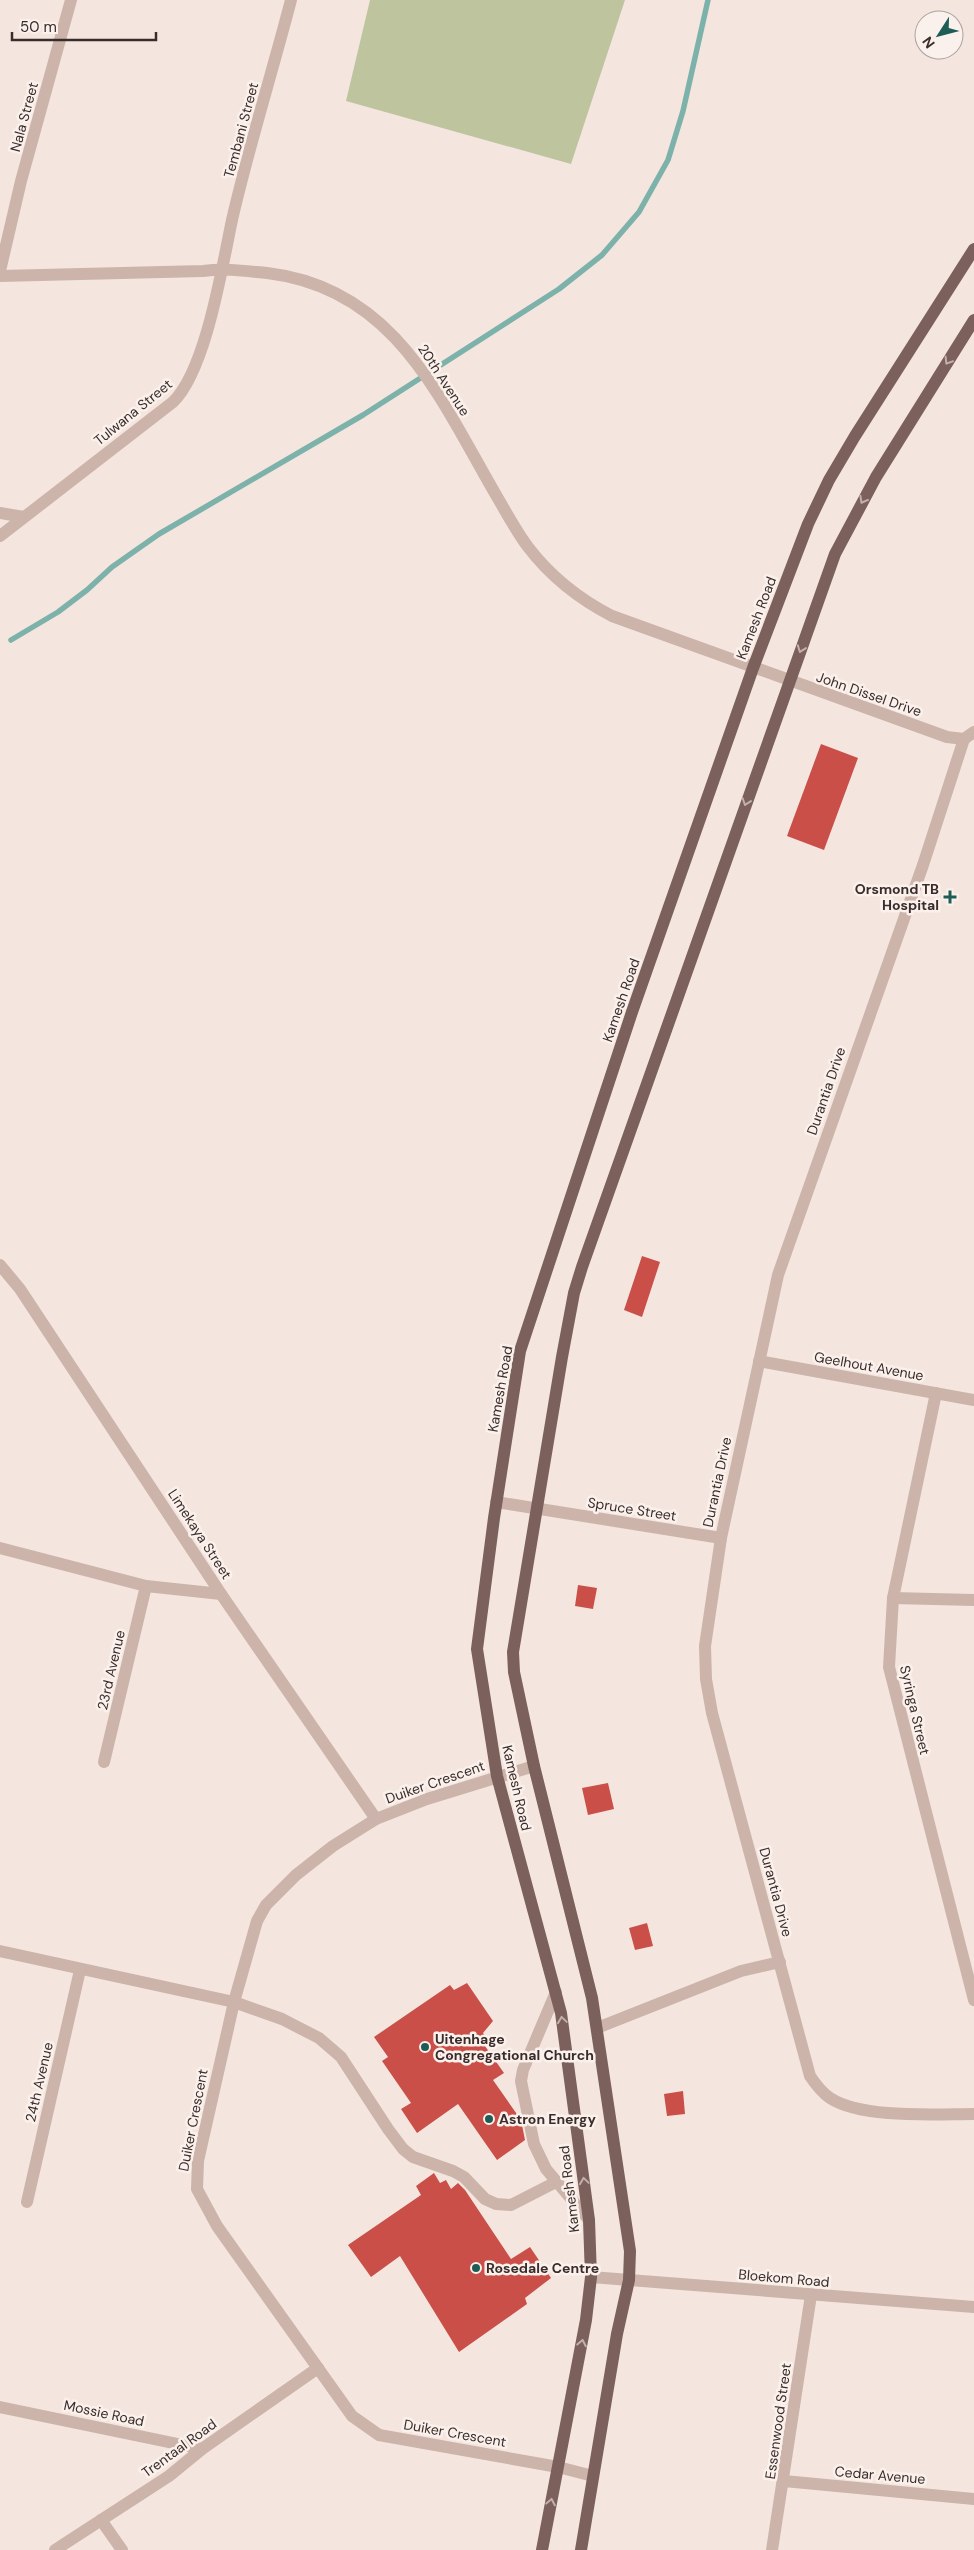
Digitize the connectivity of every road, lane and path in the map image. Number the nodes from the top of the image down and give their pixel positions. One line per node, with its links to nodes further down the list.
1 (71, 0): 5 (street, Nala Street)
2 (291, 0): 4 (street, Tembani Street)
3 (974, 249): 11 (main road, Kamesh Road)
4 (222, 268): 6 (street, 20th Avenue); 9 (street, Tulwana Street); 11 (street, 20th Avenue)
5 (0, 271)
6 (0, 276)
7 (974, 320): 12 (main road, Kamesh Road, one-way to 12)
8 (0, 513): 9 (street)
9 (24, 517): 10 (street, Tulwana Street)
10 (0, 536)
11 (753, 668): 12 (street, John Dissel Drive); 18 (main road, Kamesh Road)
12 (789, 682): 13 (street, John Dissel Drive); 19 (main road, Kamesh Road, one-way to 19)
13 (969, 735): 15 (street, Durantia Drive)
14 (0, 1265): 23 (street, Limekaya Street)
15 (759, 1361): 16 (street, Geelhout Avenue); 20 (street, Durantia Drive)
16 (936, 1393): 17 (street, Geelhout Avenue); 24 (street, Syringa Street)
17 (974, 1400)
18 (496, 1502): 19 (street, Spruce Street); 28 (main road, Kamesh Road)
19 (538, 1510): 20 (street, Spruce Street); 27 (main road, Kamesh Road)
20 (721, 1538): 31 (street, Durantia Drive)
21 (0, 1548): 22 (street)
22 (146, 1586): 23 (street); 26 (street, 23rd Avenue)
23 (221, 1594): 29 (street, Limekaya Street)
24 (893, 1598): 25 (street); 34 (street, Syringa Street)
25 (974, 1600)
26 (104, 1762)
27 (534, 1766): 28 (street, Duiker Crescent); 36 (main road, Kamesh Road)
28 (497, 1776): 29 (street, Duiker Crescent); 33 (main road, Kamesh Road)
29 (376, 1819): 35 (street, Duiker Crescent)
30 (0, 1951): 32 (street)
31 (780, 1962): 36 (street); 37 (street, Durantia Drive)
32 (80, 1970): 35 (street); 39 (street, 24th Avenue)
33 (556, 1992): 38 (street); 40 (main road, Kamesh Road, one-way to 33)
34 (974, 2000)
35 (234, 2002): 38 (street); 45 (street, Duiker Crescent)
36 (597, 2028): 42 (main road, Kamesh Road)
37 (974, 2114)
38 (556, 2182): 40 (street)
39 (27, 2202)
40 (590, 2220): 41 (main road, Kamesh Road)
41 (591, 2278): 42 (street, Bloekom Road); 48 (main road, Kamesh Road, one-way to 41)
42 (629, 2280): 43 (street, Bloekom Road); 49 (main road, Kamesh Road)
43 (811, 2295): 44 (street, Bloekom Road); 50 (street, Essenwood Street)
44 (974, 2307)
45 (318, 2368): 47 (street, Trentaal Road); 48 (street, Duiker Crescent)
46 (0, 2407): 47 (street, Mossie Road)
47 (202, 2449): 52 (street, Trentaal Road)
48 (558, 2467): 49 (street, Duiker Crescent); 55 (main road, Kamesh Road, one-way to 48)
49 (593, 2476): 56 (main road, Kamesh Road)
50 (784, 2481): 51 (street, Cedar Avenue); 57 (street, Essenwood Street)
51 (974, 2499)
52 (101, 2520): 53 (street, Trentaal Road); 54 (street)
53 (55, 2550)
54 (122, 2550)
55 (542, 2550)
56 (581, 2550)
57 (772, 2550)

